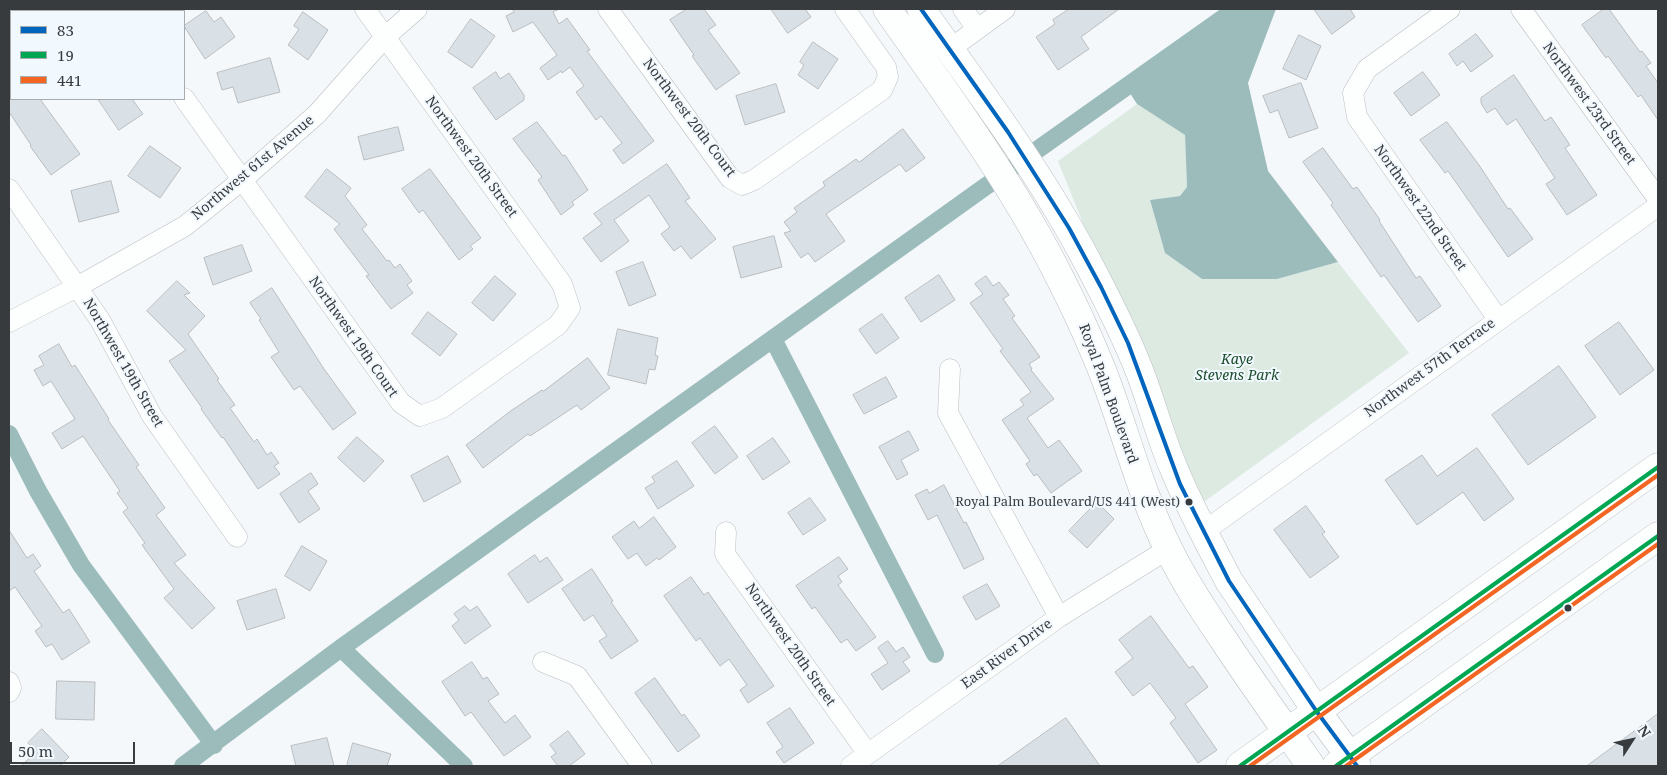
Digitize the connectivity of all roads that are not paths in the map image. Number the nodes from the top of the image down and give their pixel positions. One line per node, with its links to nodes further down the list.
1 (365, 9): 12 (street, Northwest 20th Street)
2 (417, 9): 12 (street, Northwest 61st Avenue)
3 (608, 9): 4 (street, Northwest 20th Court)
4 (845, 9)
5 (887, 9): 29 (main road, Royal Palm Boulevard)
6 (922, 9): 13 (main road)
7 (963, 9): 11 (street)
8 (1005, 9): 11 (street)
9 (1450, 9): 21 (street, Northwest 22nd Street)
10 (1521, 9): 17 (street, Northwest 23rd Street)
11 (977, 29): 13 (street)
12 (385, 37): 15 (street, Northwest 61st Avenue); 20 (street, Northwest 20th Street)
13 (950, 49): 26 (main road)
14 (185, 99): 15 (street, Northwest 19th Court)
15 (242, 180): 19 (street, Northwest 61st Avenue); 20 (street, Northwest 19th Court)
16 (9, 189): 19 (street, Northwest 19th Street)
17 (1658, 199)
18 (1658, 206): 21 (street, Northwest 57th Terrace)
19 (77, 287): 22 (street, Northwest 61st Avenue); 28 (street, Northwest 19th Street)
20 (570, 308)
21 (1498, 319): 26 (street, Northwest 57th Terrace)
22 (9, 322)
23 (950, 369): 30 (street)
24 (1658, 467): 32 (main road)
25 (726, 532): 34 (street, Northwest 20th Street)
26 (1203, 532): 32 (main road)
27 (1658, 536): 35 (main road)
28 (237, 537)
29 (1168, 549): 30 (street, East River Drive); 33 (main road, Royal Palm Boulevard)
30 (1059, 617): 34 (street, East River Drive)
31 (543, 662): 36 (street)
32 (1317, 712): 33 (main road); 35 (main road)
33 (1287, 732): 38 (main road); 39 (main road, Royal Palm Boulevard)
34 (868, 754): 37 (street, East River Drive)
35 (1347, 763)
36 (642, 766)
37 (851, 766)
38 (1240, 766)
39 (1311, 766)

